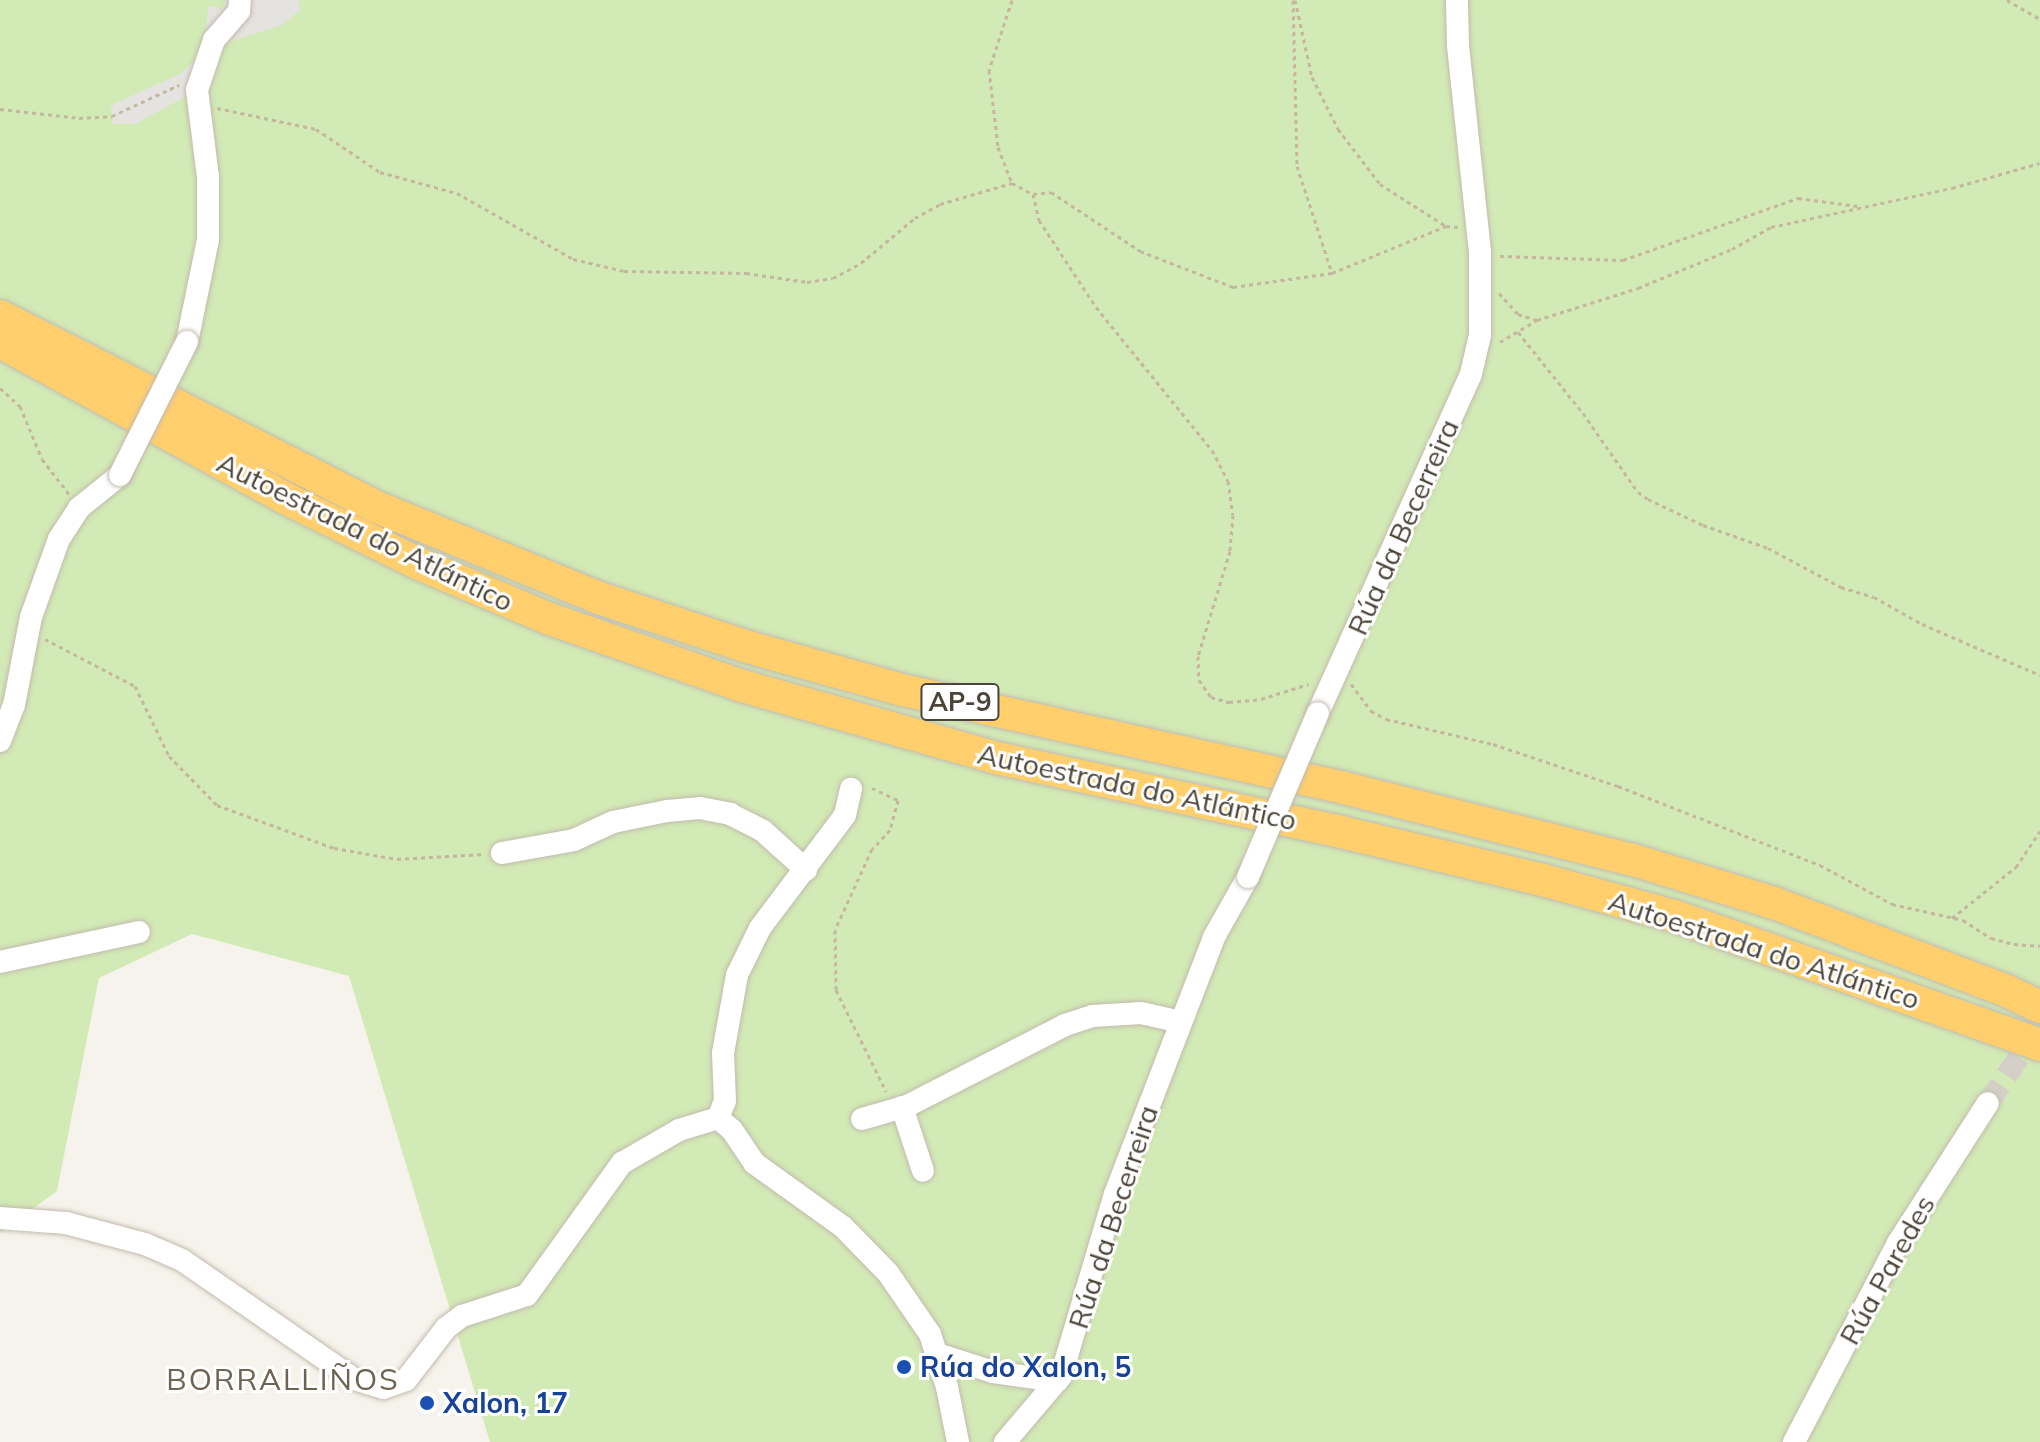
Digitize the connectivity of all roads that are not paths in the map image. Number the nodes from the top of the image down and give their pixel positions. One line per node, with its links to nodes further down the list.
1 (240, 0): 5 (street, bridge)
2 (1457, 0): 14 (street, Rúa da Becerreira, bridge)
3 (0, 316): 11 (highway, Autoestrada do Atlántico / AP-9)
4 (0, 342): 15 (highway, Autoestrada do Atlántico / AP-9)
5 (0, 741)
6 (851, 789): 8 (street)
7 (502, 853): 8 (street)
8 (806, 870): 18 (street)
9 (139, 932): 10 (street)
10 (0, 962)
11 (1961, 973): 12 (highway); 13 (highway, Autoestrada do Atlántico / AP-9)
12 (2040, 993)
13 (2040, 1007)
14 (1181, 1022): 17 (street); 23 (street, Rúa da Becerreira)
15 (2040, 1045)
16 (1988, 1103): 26 (street, Rúa Paredes)
17 (898, 1108): 19 (street); 20 (street)
18 (718, 1118): 21 (street); 22 (street)
19 (862, 1119)
20 (923, 1171)
21 (0, 1218)
22 (937, 1354): 23 (street); 24 (street)
23 (1057, 1381): 25 (street, Rúa da Becerreira)
24 (958, 1442)
25 (1005, 1442)
26 (1794, 1442)

